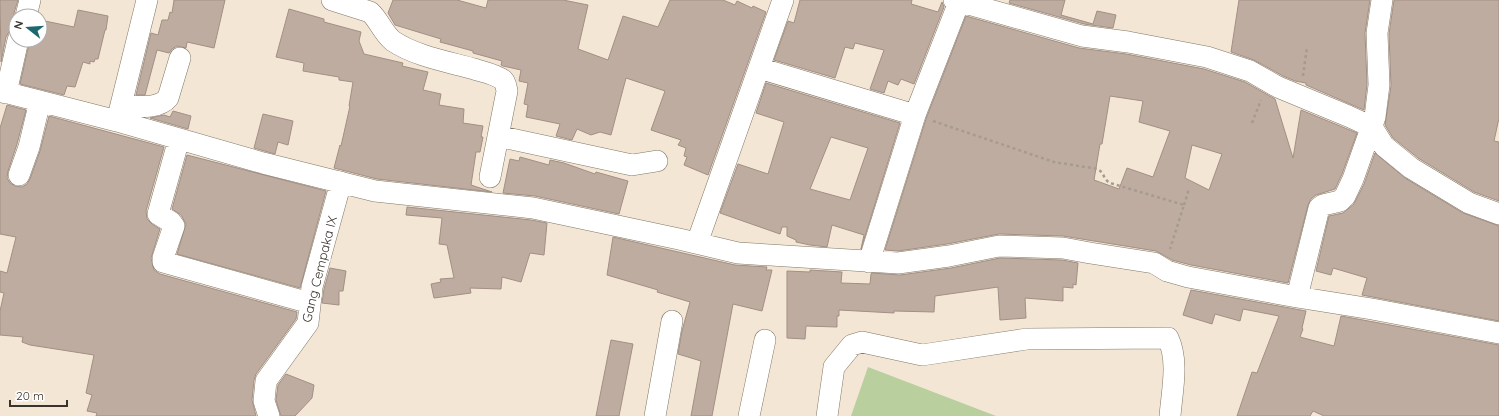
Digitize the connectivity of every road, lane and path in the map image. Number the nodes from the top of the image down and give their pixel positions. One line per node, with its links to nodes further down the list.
1 (147, 0): 13 (street)
2 (332, 0): 16 (street)
3 (1382, 0): 15 (street)
4 (957, 1): 11 (street); 14 (street)
5 (776, 2): 9 (street)
6 (1307, 47): 11 (path)
7 (16, 48): 10 (street)
8 (180, 58): 13 (street)
9 (759, 68): 14 (street); 25 (street)
10 (3, 92): 12 (street)
11 (1301, 96): 15 (street)
12 (40, 101): 13 (street); 19 (street)
13 (119, 113): 17 (street)
14 (915, 115): 23 (path); 26 (street)
15 (1372, 127): 24 (street); 28 (street)
16 (498, 136): 18 (street); 20 (street)
17 (179, 139): 21 (street); 29 (street)
18 (657, 161)
19 (19, 175)
20 (490, 177)
21 (341, 182): 25 (street); 29 (street, Gang Cempaka IX)
22 (1189, 189): 23 (path)
23 (1184, 205): 27 (path)
24 (1499, 214)
25 (696, 243): 26 (street)
26 (869, 262): 27 (street)
27 (1163, 269): 28 (street)
28 (1297, 297): 31 (street)
29 (310, 303): 33 (street, Gang Cempaka IX)
30 (672, 321): 34 (street)
31 (1499, 333)
32 (765, 340): 35 (street)
33 (269, 416)
34 (655, 416)
35 (748, 416)
36 (827, 416): 37 (street)
37 (1170, 416)

